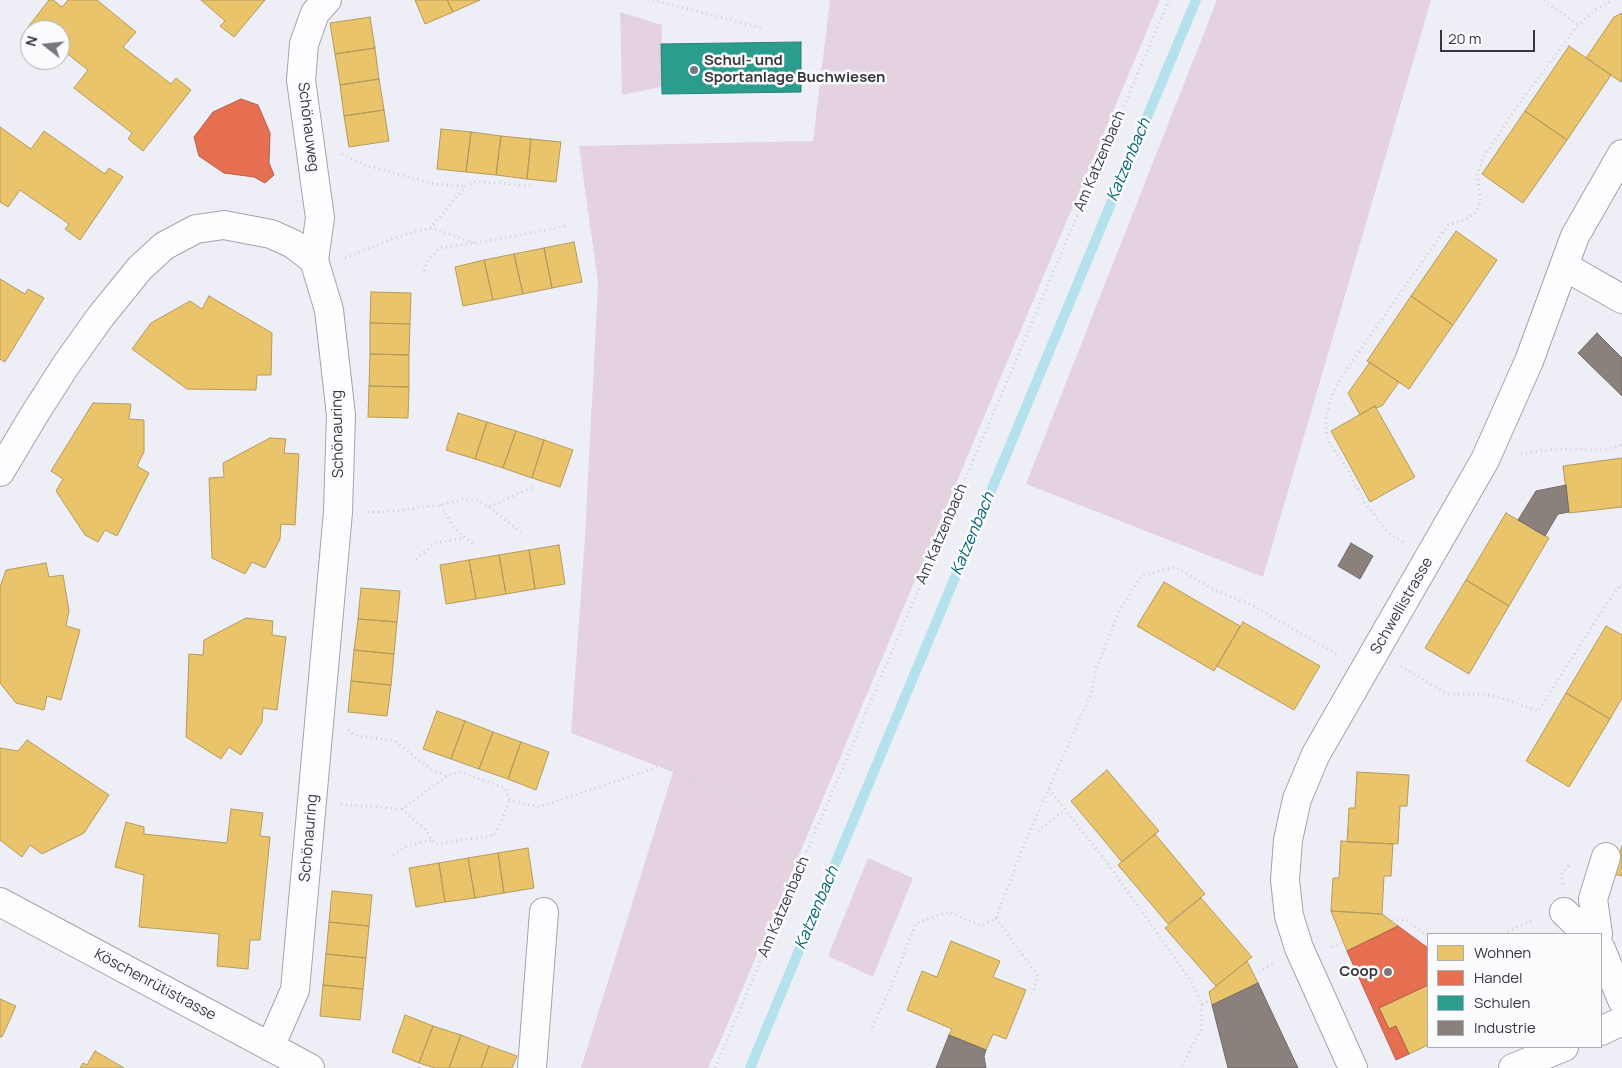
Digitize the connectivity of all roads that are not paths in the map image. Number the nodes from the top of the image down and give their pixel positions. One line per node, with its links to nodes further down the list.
1 (328, 0): 3 (street, Schönauweg)
2 (1622, 154): 4 (street, Schwellistrasse)
3 (327, 260): 6 (street); 17 (street, Schönauring)
4 (1564, 266): 5 (street); 21 (street, Schwellistrasse)
5 (1622, 298)
6 (0, 472)
7 (1606, 857): 12 (street)
8 (0, 902): 17 (street, Köschenrütistrasse)
9 (544, 912): 20 (street)
10 (1564, 912): 11 (street)
11 (1586, 933)
12 (1598, 933)
13 (1602, 951): 14 (street)
14 (1622, 1000)
15 (1622, 1021): 16 (street)
16 (1602, 1031)
17 (270, 1047): 19 (street, Köschenrütistrasse)
18 (1562, 1048): 22 (street)
19 (310, 1068)
20 (532, 1068)
21 (1353, 1068)
22 (1513, 1068)

